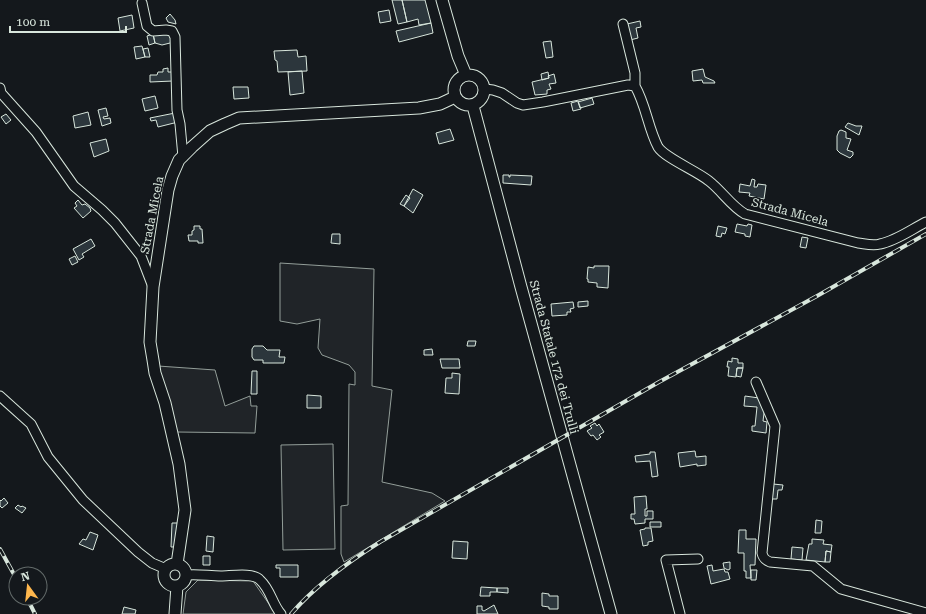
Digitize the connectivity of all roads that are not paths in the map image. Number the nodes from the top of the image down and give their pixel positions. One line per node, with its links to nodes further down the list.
1 (442, 0): 4 (main road)
2 (142, 3): 10 (street)
3 (623, 24): 5 (street, Strada Micela)
4 (466, 75): 7 (main road); 8 (main road)
5 (635, 86): 7 (street); 11 (street, Strada Micela)
6 (0, 88): 12 (street)
7 (485, 89): 9 (main road)
8 (455, 96): 9 (main road); 10 (main road, Strada Micela)
9 (473, 106): 23 (main road, Strada Statale 172 dei Trulli)
10 (182, 157): 12 (main road, Strada Micela)
11 (926, 222)
12 (153, 287): 16 (main road, Strada Micela)
13 (756, 382): 20 (street)
14 (0, 396): 17 (street)
15 (698, 559): 24 (street)
16 (177, 564): 17 (main road); 18 (main road)
17 (166, 568): 19 (main road)
18 (187, 575): 19 (main road); 22 (street)
19 (177, 586): 21 (main road)
20 (926, 613)
21 (176, 614)
22 (281, 614)
23 (611, 614)
24 (680, 614)

